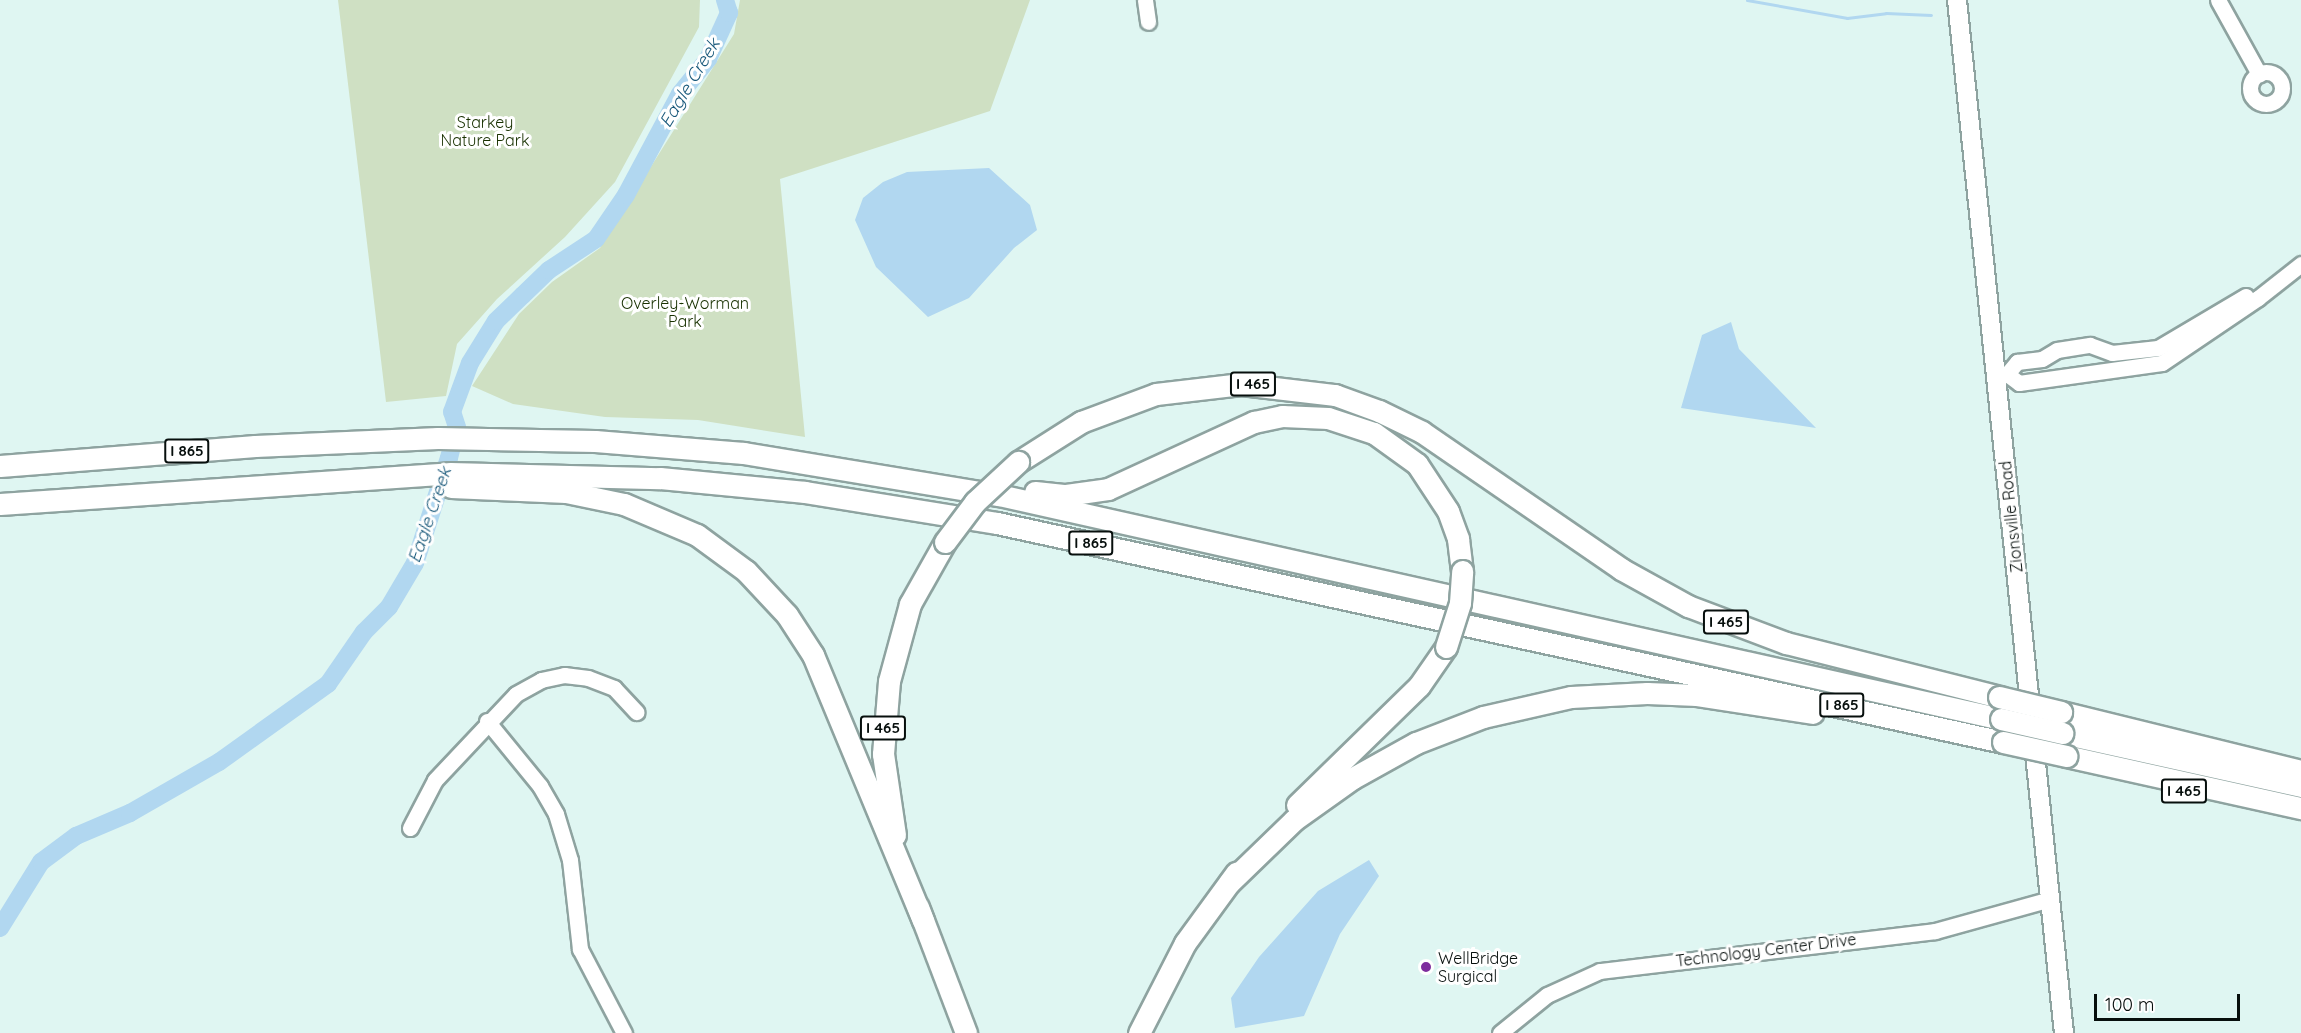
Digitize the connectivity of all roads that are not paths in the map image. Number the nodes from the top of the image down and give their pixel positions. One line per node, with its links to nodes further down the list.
1 (1145, 0): 4 (street)
2 (1957, 0): 8 (main road, Zionsville Road)
3 (2218, 0): 5 (street)
4 (1148, 22)
5 (2259, 74)
6 (2301, 264): 7 (street)
7 (2273, 283): 8 (street); 8 (street)
8 (2001, 374): 23 (main road, Zionsville Road)
9 (0, 466): 11 (highway, I 865)
10 (492, 480): 12 (highway); 15 (highway, I 865); 24 (highway)
11 (932, 481): 18 (highway, I 865, bridge); 22 (highway, bridge)
12 (0, 504)
13 (636, 712): 14 (street)
14 (487, 722): 21 (street); 25 (street)
15 (2004, 748): 16 (highway, I 465); 22 (highway, I 465)
16 (2067, 762): 19 (highway); 20 (highway, I 465)
17 (2301, 771): 24 (highway, I 465, bridge)
18 (2301, 786)
19 (2301, 808)
20 (2301, 814)
21 (411, 828)
22 (1228, 883): 27 (highway, I 465)
23 (2047, 900): 28 (street, Technology Center Drive); 29 (main road, Zionsville Road)
24 (922, 921): 26 (highway, I 465)
25 (624, 1033)
26 (966, 1033)
27 (1139, 1033)
28 (1500, 1033)
29 (2064, 1033)

